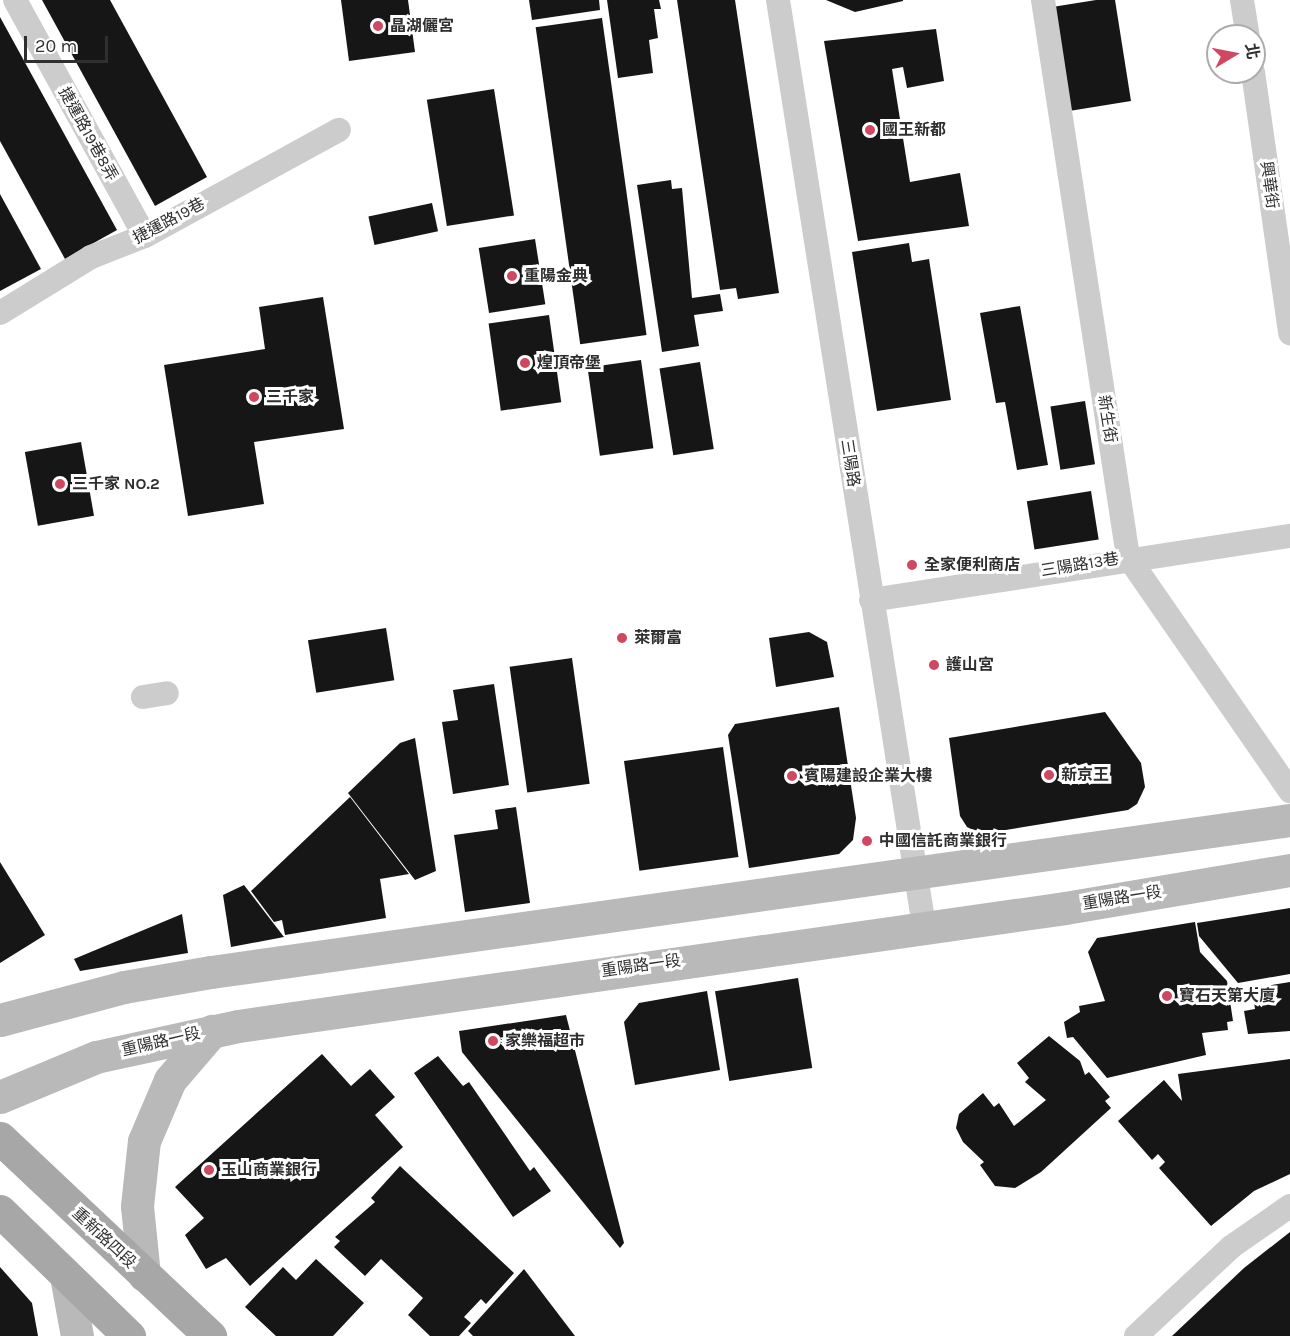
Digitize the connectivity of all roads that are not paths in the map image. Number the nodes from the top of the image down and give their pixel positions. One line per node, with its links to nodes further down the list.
1 (15, 0): 8 (street, 捷運路19巷8弄)
2 (778, 0): 13 (street, 三陽路)
3 (1042, 0): 12 (street, 新生街)
4 (1242, 0): 5 (street)
5 (1246, 24)
6 (1255, 84): 10 (street, 興華街)
7 (339, 130): 8 (street, 捷運路19巷)
8 (145, 236): 9 (street, 捷運路19巷)
9 (0, 313)
10 (1290, 333)
11 (1290, 536): 12 (street, 三陽路13巷)
12 (1128, 557): 13 (street, 三陽路13巷); 16 (street, 新生街)
13 (871, 600): 18 (street, 三陽路)
14 (166, 693): 15 (street)
15 (143, 697)
16 (1290, 791)
17 (1290, 820): 18 (main road)
18 (915, 868): 20 (street, 三陽路); 21 (main road)
19 (1290, 870): 20 (main road, 重陽路一段)
20 (924, 926): 22 (main road, 重陽路一段)
21 (0, 1020)
22 (213, 1031): 23 (main road, 重陽路一段); 27 (main road)
23 (0, 1097)
24 (0, 1138): 27 (main road, 重新路四段)
25 (1290, 1206): 32 (street)
26 (0, 1210): 28 (main road)
27 (144, 1275): 31 (main road, 重新路四段)
28 (66, 1276): 29 (main road); 30 (main road)
29 (77, 1336)
30 (129, 1336)
31 (210, 1336)
32 (1136, 1336)

